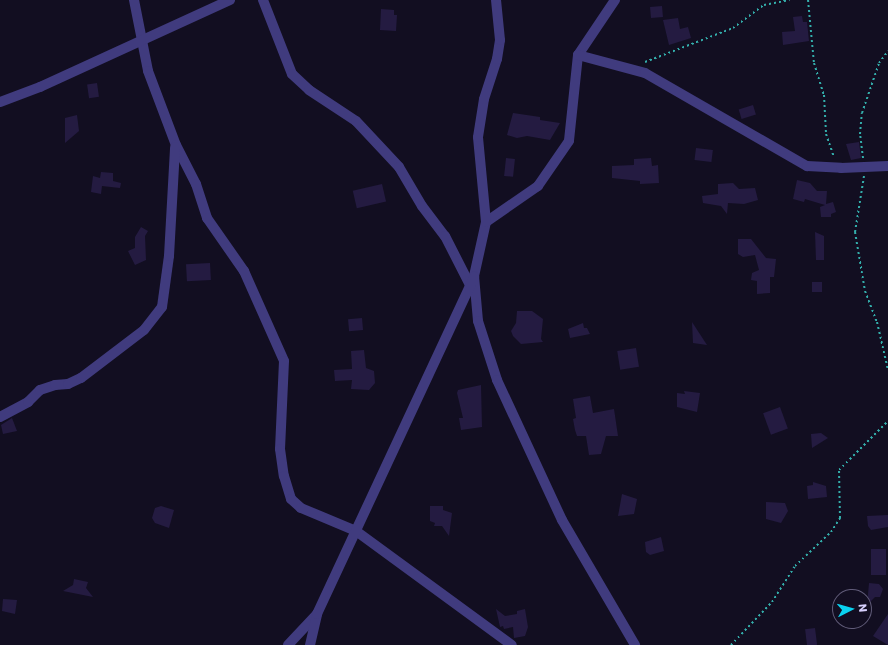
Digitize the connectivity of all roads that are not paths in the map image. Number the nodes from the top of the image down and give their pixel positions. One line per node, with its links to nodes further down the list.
1 (134, 0): 6 (street)
2 (230, 0): 6 (street)
3 (262, 0): 12 (street)
4 (496, 0): 11 (street)
5 (615, 0): 7 (street)
6 (142, 39): 8 (street); 9 (street)
7 (578, 55): 10 (street); 11 (street)
8 (0, 102)
9 (176, 145): 13 (street); 14 (street)
10 (888, 166)
11 (486, 222): 12 (street)
12 (472, 281): 14 (street); 19 (street)
13 (0, 417)
14 (356, 531): 15 (street); 18 (street)
15 (317, 614): 16 (street); 17 (street)
16 (288, 645)
17 (310, 645)
18 (512, 645)
19 (635, 645)

